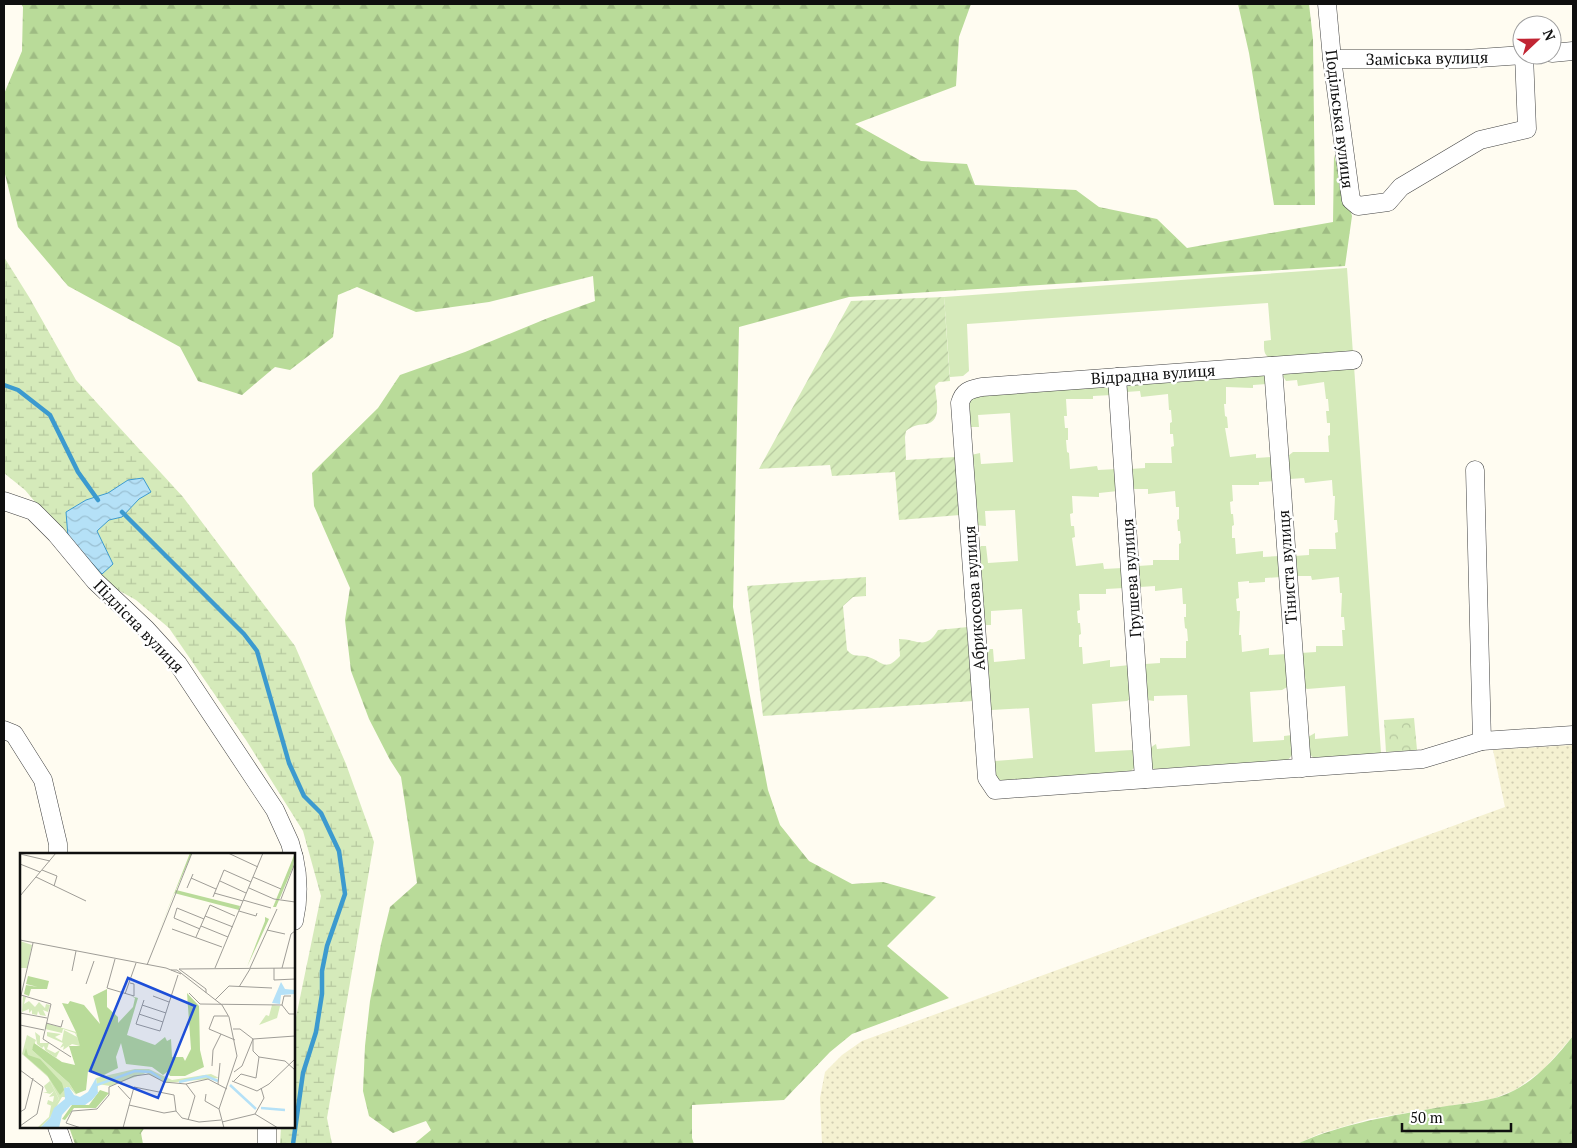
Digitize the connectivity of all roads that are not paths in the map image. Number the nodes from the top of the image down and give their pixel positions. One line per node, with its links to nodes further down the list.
1 (1327, 4): 3 (street, Подільська вулиця)
2 (1512, 56): 3 (street, Заміська вулиця)
3 (1332, 59): 4 (street, Подільська вулиця)
4 (1524, 65)
5 (1353, 360): 6 (street, Відрадна вулиця)
6 (1273, 366): 7 (street, Відрадна вулиця); 14 (street, Тіниста вулиця)
7 (1117, 377): 8 (street, Відрадна вулиця); 15 (street, Грушева вулиця)
8 (960, 403): 15 (street, Абрикосова вулиця)
9 (1474, 470): 13 (street)
10 (4, 501): 17 (street, Підлісна вулиця)
11 (4, 730): 16 (street)
12 (1573, 734): 13 (street)
13 (1482, 741): 14 (street)
14 (1302, 768): 15 (street)
15 (1144, 779)
16 (58, 853)
17 (292, 853)
18 (295, 863): 19 (street, Підлісна вулиця)
19 (295, 916)
20 (57, 1128): 22 (street)
21 (267, 1128): 23 (street)
22 (63, 1144)
23 (267, 1144)

